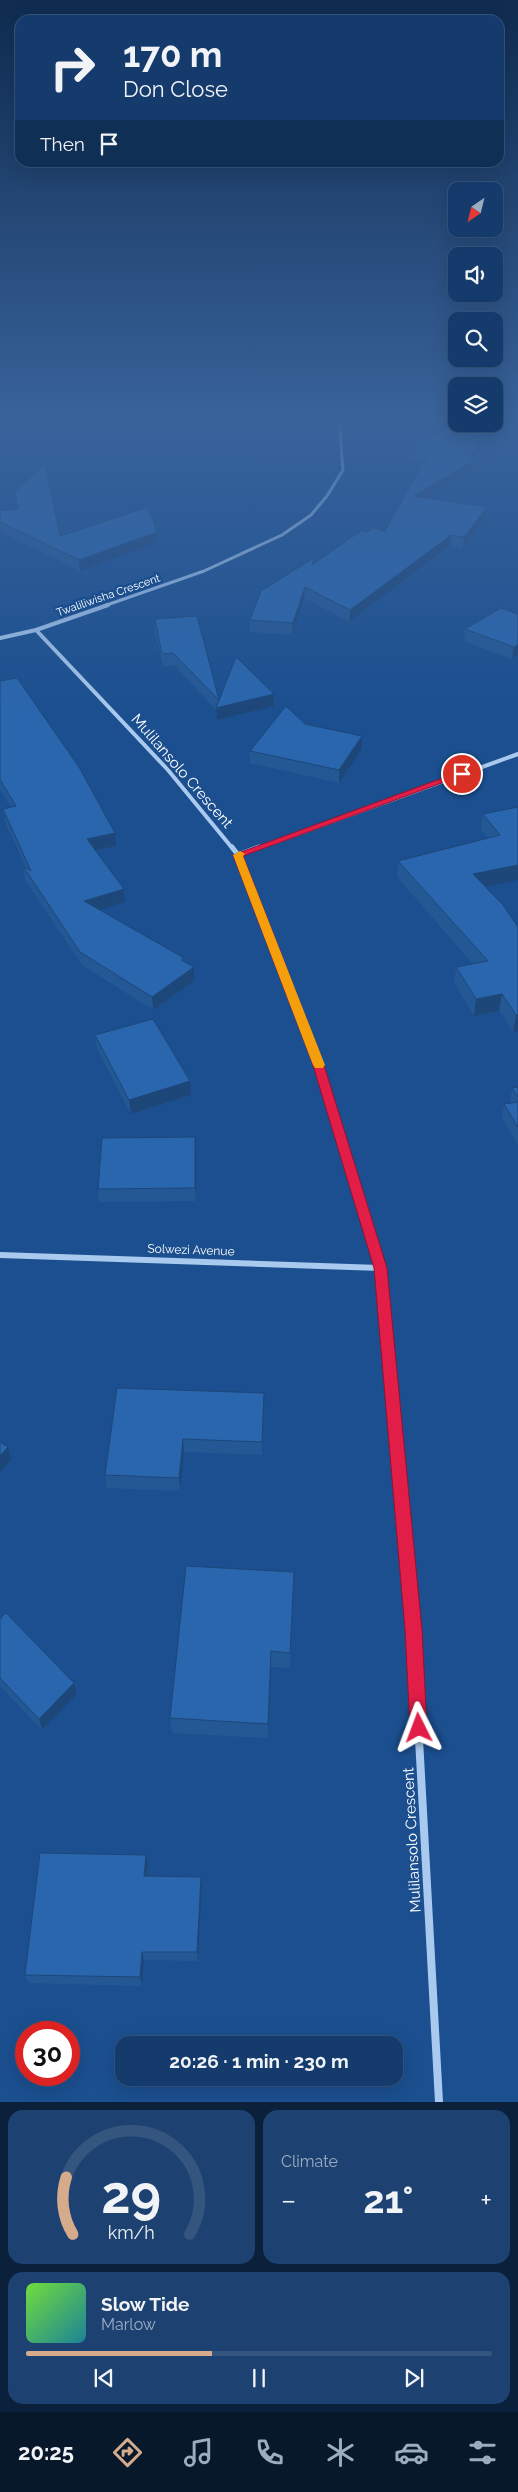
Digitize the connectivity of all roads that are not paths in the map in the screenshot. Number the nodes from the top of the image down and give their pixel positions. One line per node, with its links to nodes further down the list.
1 (309, 516): 2 (street, Twaliliwisha Crescent)
2 (36, 630): 3 (street, Twaliliwisha Crescent); 5 (street, Mulilansolo Crescent)
3 (0, 638)
4 (518, 754): 5 (street)
5 (238, 855): 7 (street, Mulilansolo Crescent)
6 (0, 1255): 7 (street, Solwezi Avenue)
7 (380, 1268): 8 (street, Mulilansolo Crescent)
8 (439, 2102)

